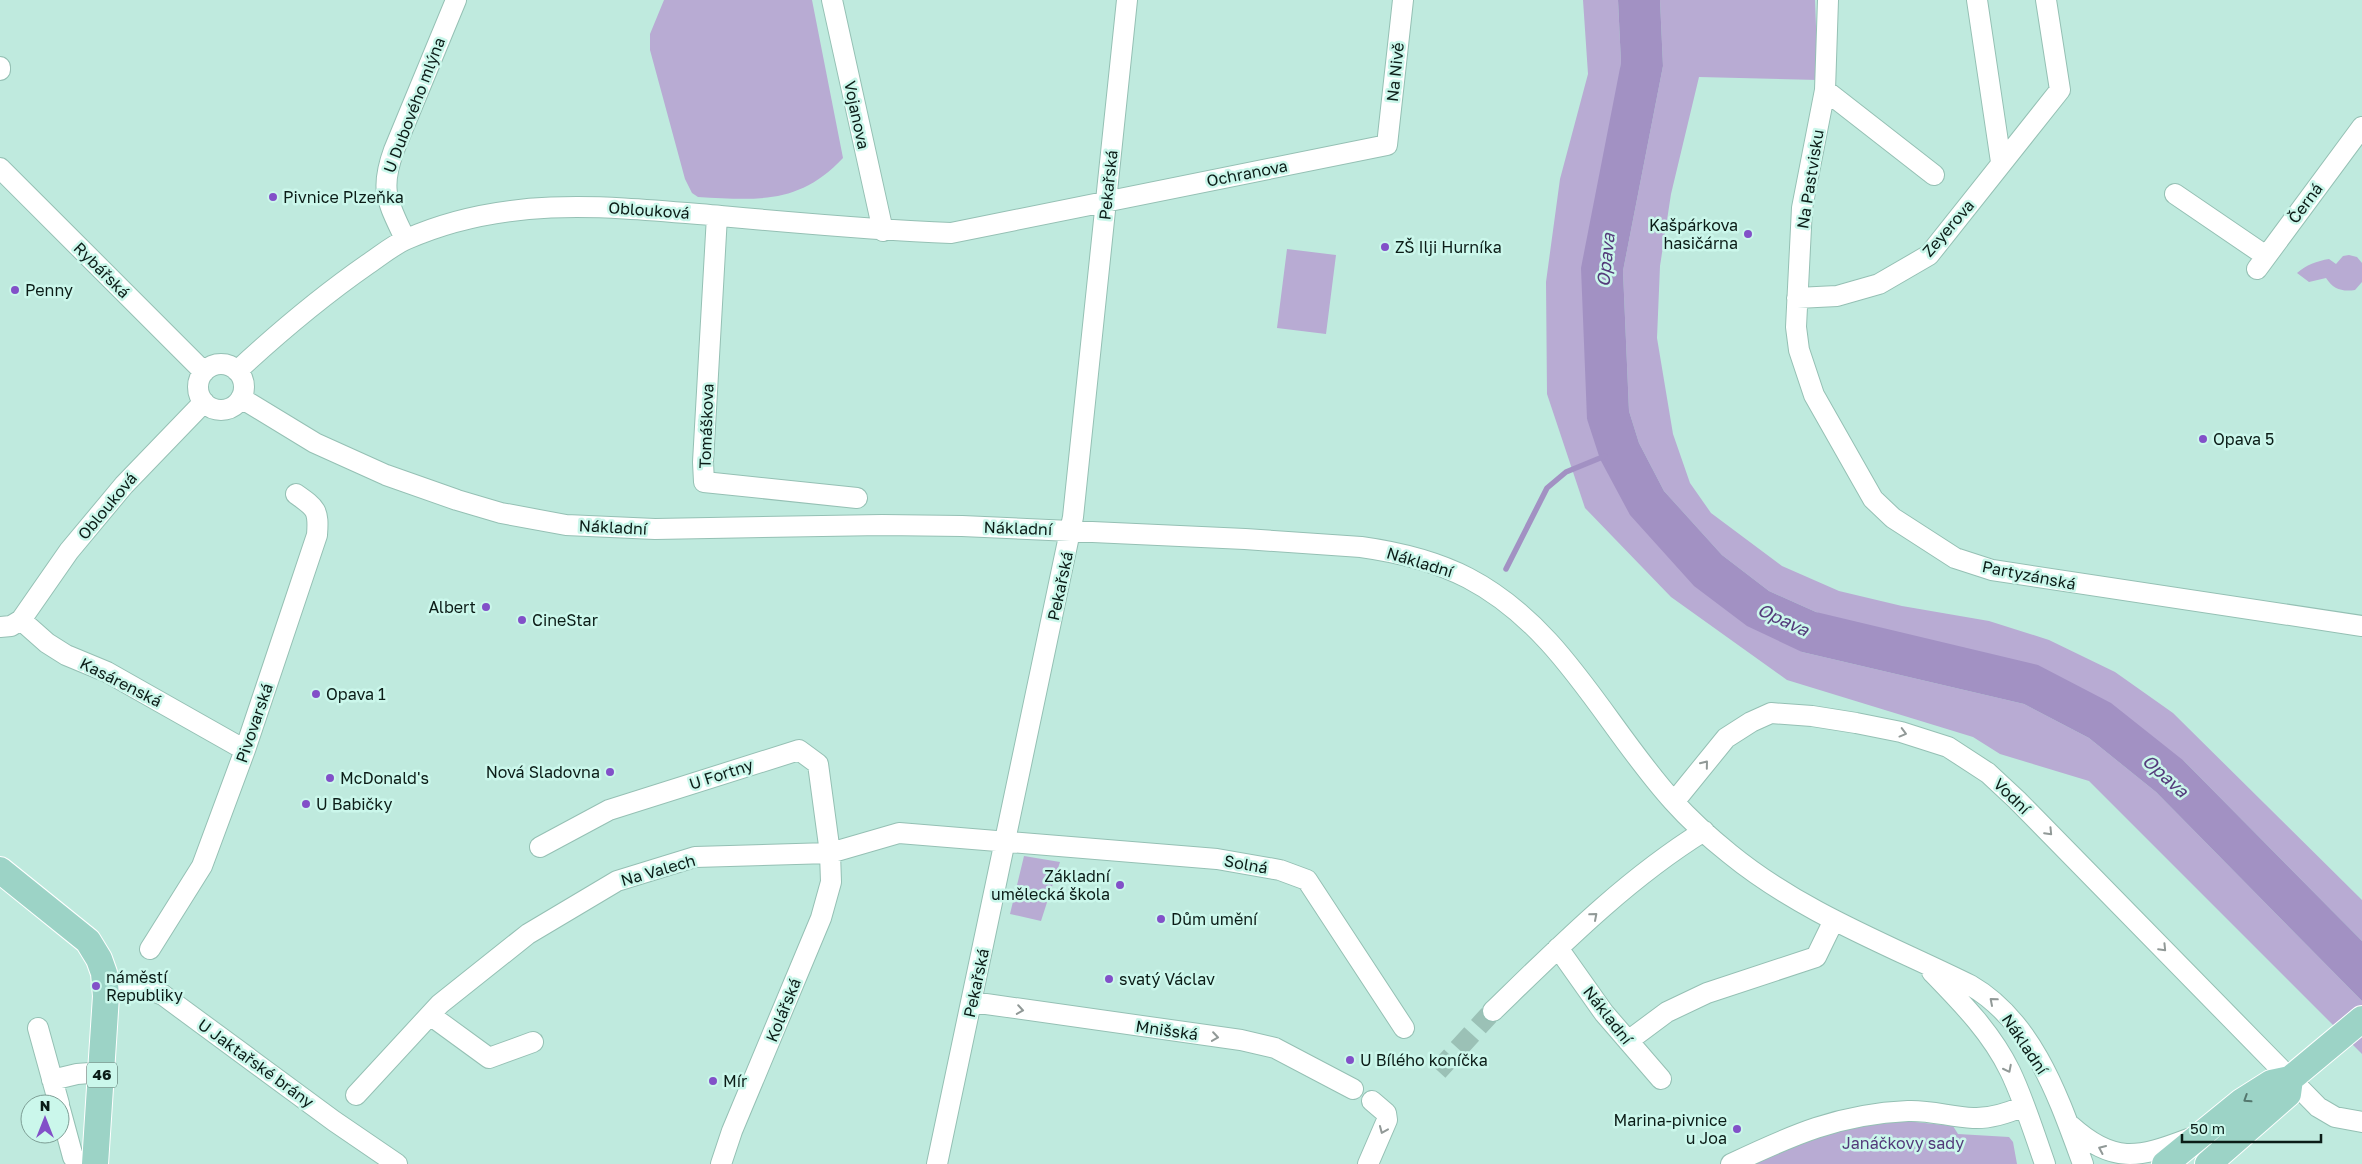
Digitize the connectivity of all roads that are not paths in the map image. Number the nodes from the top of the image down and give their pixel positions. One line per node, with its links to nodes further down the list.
1 (456, 0): 18 (street, U Dubového mlýna)
2 (832, 0): 17 (street, Vojanova)
3 (1127, 0): 15 (street, Pekařská)
4 (1403, 0): 10 (street, Na Nivě)
5 (1828, 0): 8 (street, Na Pastvisku)
6 (1977, 0): 11 (street)
7 (2046, 0): 11 (street, Zeyerova)
8 (1825, 90): 13 (street); 19 (street, Na Pastvisku)
9 (2360, 135): 14 (street, Černá)
10 (1387, 145): 15 (street, Ochranova)
11 (2001, 162): 19 (street, Zeyerova)
12 (0, 168): 21 (street, Rybářská)
13 (1934, 175)
14 (2175, 194)
15 (1107, 200): 17 (street, Oblouková); 26 (street, Pekařská)
16 (717, 216): 17 (street, Oblouková); 18 (street, Oblouková); 25 (street, Tomáškova)
17 (883, 231)
18 (405, 239): 20 (street, Oblouková)
19 (1797, 298): 28 (street, Partyzánská)
20 (237, 371): 21 (street); 22 (street)
21 (204, 372): 23 (street)
22 (241, 398): 23 (street); 26 (street, Nákladní)
23 (204, 402): 27 (street, Oblouková)
24 (296, 494): 30 (street, Pivovarská)
25 (857, 498)
26 (1071, 530): 31 (street, Nákladní); 33 (street, Pekařská)
27 (21, 620): 29 (street); 30 (street, Kasárenská)
28 (2362, 626)
29 (0, 627)
30 (245, 750): 39 (street, Pivovarská)
31 (1674, 802): 32 (street, Nákladní); 52 (street, Vodní, one-way to 52)
32 (1704, 831): 37 (street, Nákladní); 38 (street, one-way to 32)
33 (1006, 843): 35 (street, Na Valech); 42 (street, Pekařská); 47 (street, Solná)
34 (540, 847): 35 (street, U Fortny)
35 (830, 853): 44 (street, Na Valech); 65 (street, Kolářská)
36 (2, 874): 41 (main road, 46)
37 (1834, 920): 40 (street, Nákladní); 48 (street)
38 (1558, 948): 43 (street); 48 (street, Nákladní)
39 (150, 949)
40 (1923, 963): 58 (street, Nákladní, one-way to 58); 59 (street, Nákladní, one-way to 40)
41 (106, 986): 50 (main road, 46); 64 (street, U Jaktařské brány)
42 (972, 1002): 54 (street, Mnišská, one-way to 54); 66 (street, Pekařská)
43 (1493, 1011)
44 (430, 1015): 49 (street); 56 (street, Na Valech)
45 (2353, 1027): 52 (main road)
46 (38, 1028): 53 (street)
47 (1404, 1028)
48 (1628, 1041): 51 (street, Nákladní)
49 (533, 1042)
50 (103, 1072): 53 (street); 63 (main road, 46)
51 (1661, 1079)
52 (2290, 1079): 60 (street, Vodní); 61 (main road, one-way to 61); 72 (main road)
53 (52, 1080): 55 (street)
54 (1352, 1089)
55 (56, 1094)
56 (356, 1095)
57 (1372, 1100): 67 (street, one-way to 67)
58 (2024, 1106): 68 (street); 69 (street, Nákladní)
59 (2068, 1122): 61 (street, one-way to 59); 70 (street, Nákladní)
60 (2362, 1122)
61 (2199, 1135): 71 (main road)
62 (69, 1144): 63 (street)
63 (95, 1163)
64 (397, 1164)
65 (721, 1164)
66 (937, 1164)
67 (1368, 1164)
68 (1731, 1164)
69 (2045, 1164)
70 (2084, 1164)
71 (2165, 1164)
72 (2208, 1164)

